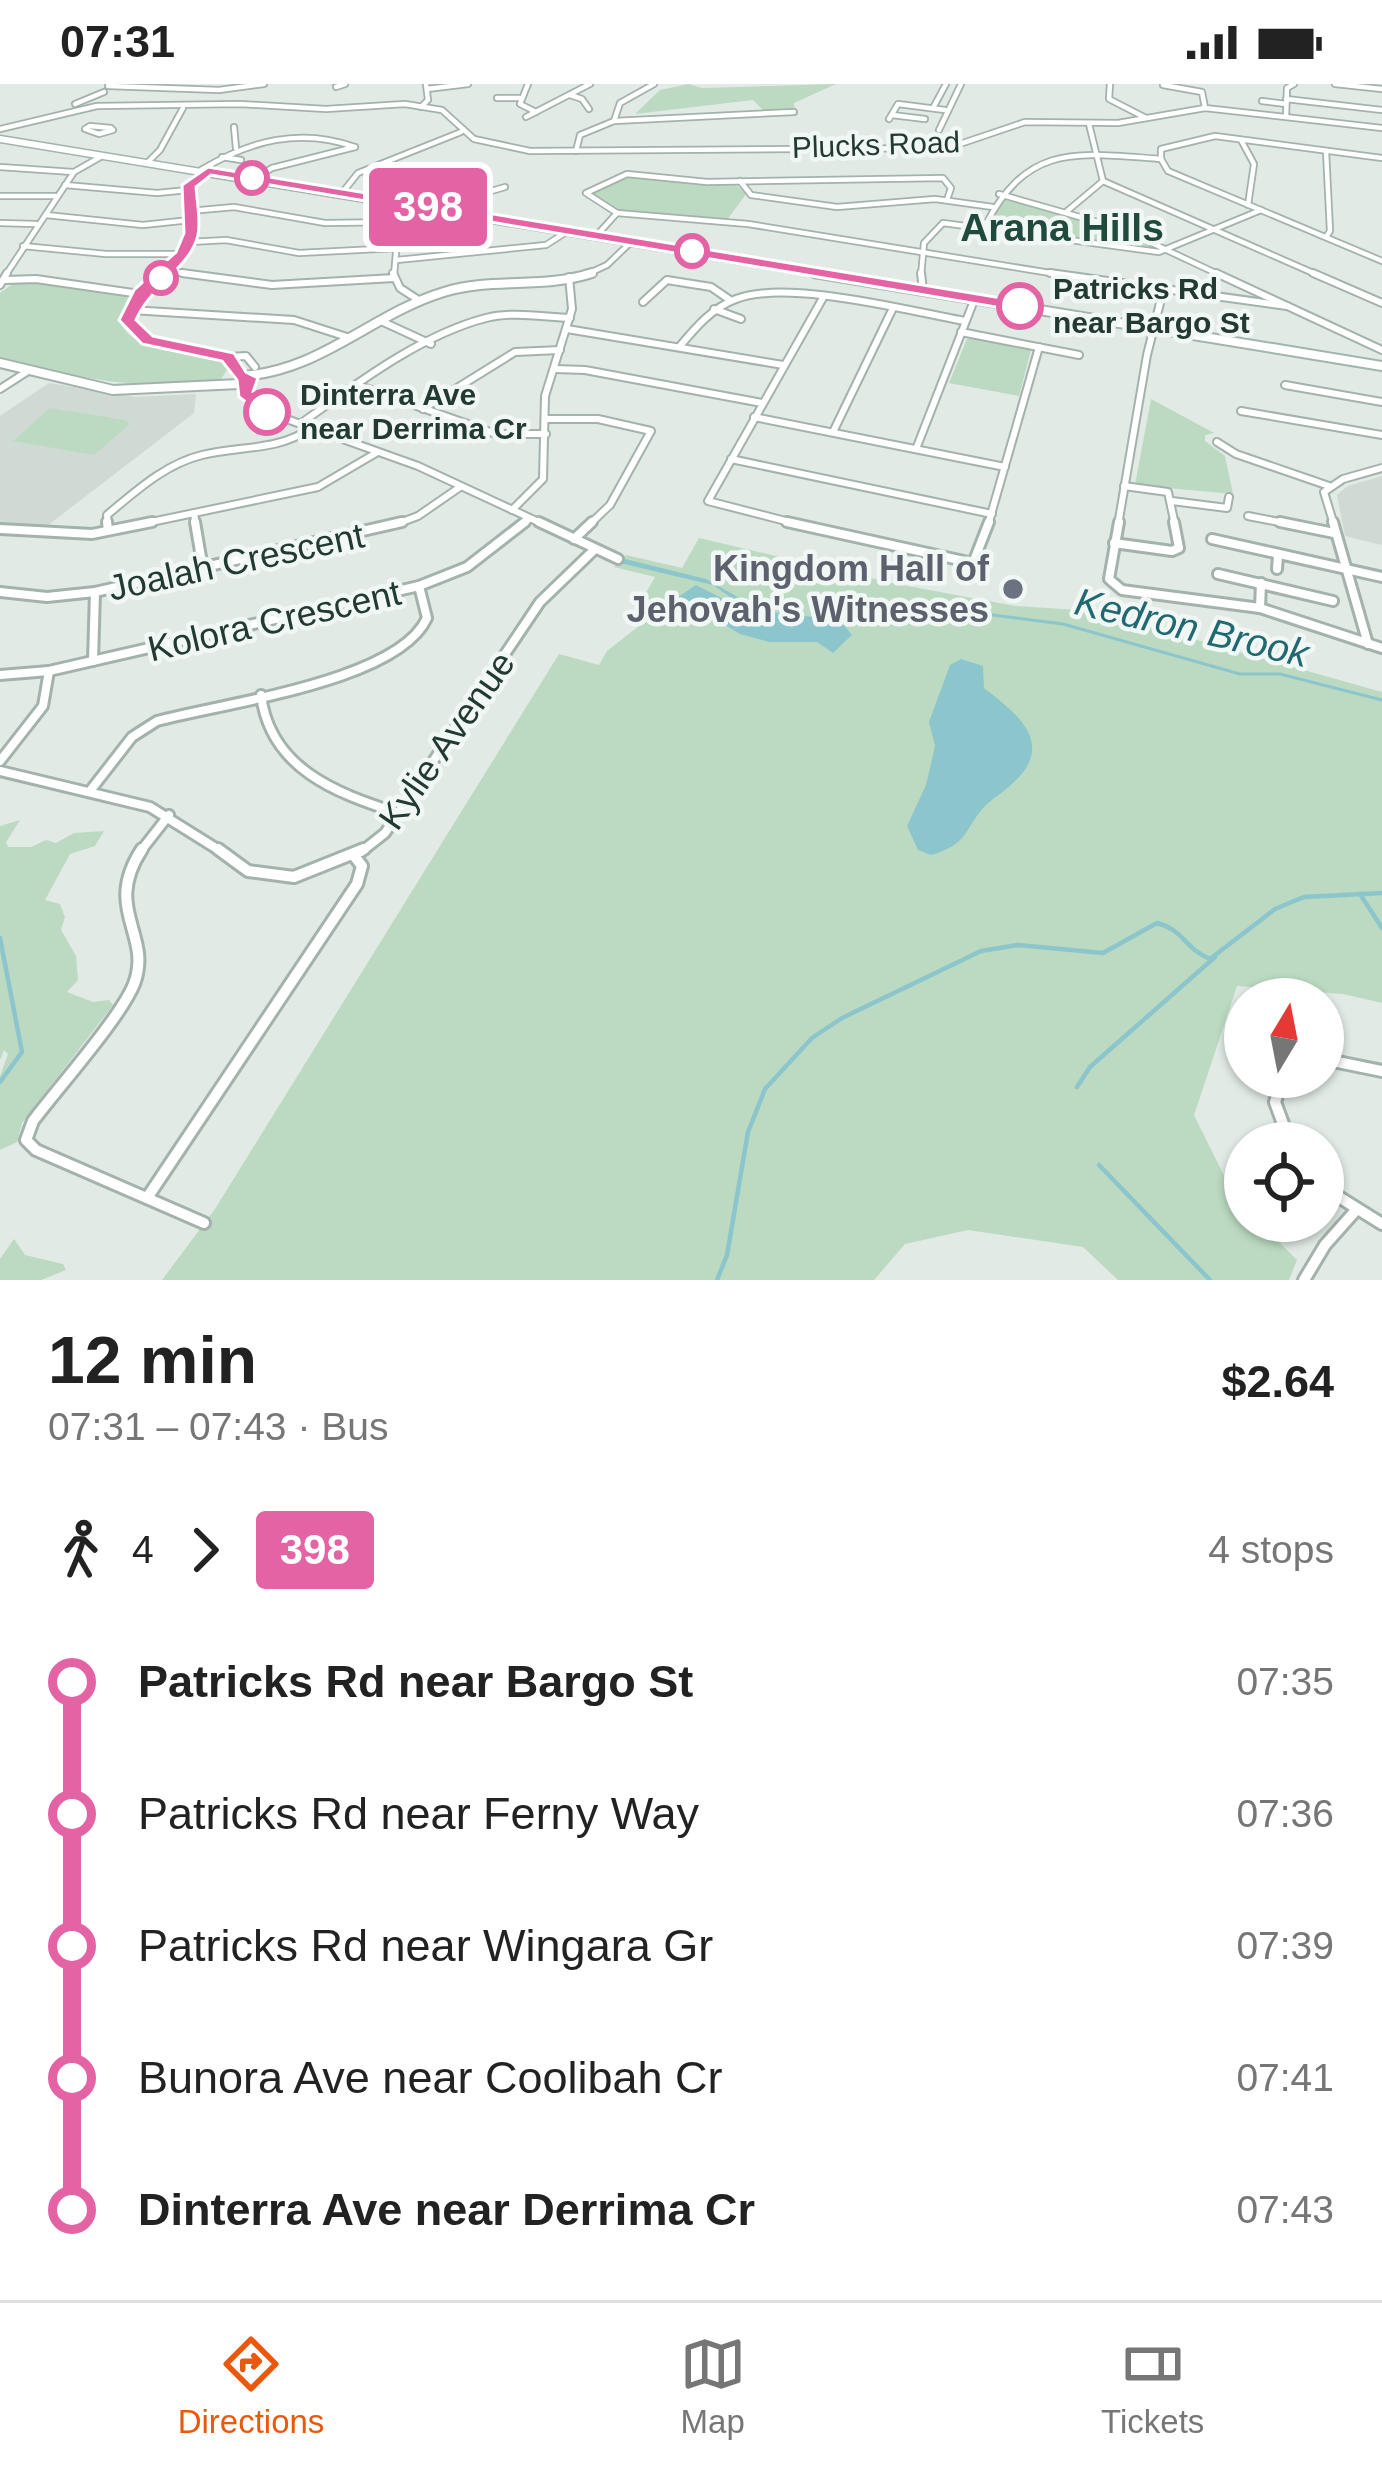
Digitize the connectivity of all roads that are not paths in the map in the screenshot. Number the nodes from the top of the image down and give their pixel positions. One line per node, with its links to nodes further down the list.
1 (264, 84): 12 (street)
2 (345, 84): 14 (street)
3 (468, 84): 23 (street)
4 (528, 84): 22 (street)
5 (590, 84): 18 (street)
6 (654, 84): 44 (street)
7 (946, 84): 19 (street)
8 (961, 84): 20 (street)
9 (1109, 84): 42 (street)
10 (1336, 84): 15 (street)
11 (1288, 85): 25 (street)
12 (239, 86): 16 (street)
13 (1163, 86): 31 (street)
14 (336, 87)
15 (1365, 87): 17 (street); 32 (street)
16 (107, 88): 26 (street); 28 (street)
17 (1382, 89)
18 (569, 94): 33 (street); 36 (street)
19 (940, 95): 20 (street); 30 (street)
20 (952, 96): 34 (street)
21 (496, 98): 22 (street)
22 (520, 98): 36 (street)
23 (425, 99): 29 (street); 39 (street); 39 (street)
24 (1262, 100): 25 (street)
25 (1286, 102): 32 (street); 40 (street)
26 (75, 104)
27 (886, 105): 38 (street)
28 (97, 106): 29 (street); 48 (street)
29 (182, 108): 63 (street)
30 (933, 108): 34 (street); 38 (street)
31 (1205, 108): 40 (street, Plucks Road); 42 (street, Plucks Road)
32 (1367, 108): 35 (street)
33 (590, 109)
34 (945, 110): 49 (street)
35 (1382, 110)
36 (537, 112): 41 (street)
37 (794, 112): 44 (street)
38 (893, 112): 43 (street)
39 (446, 114): 50 (street)
40 (1286, 116): 47 (street, Plucks Road)
41 (526, 117)
42 (1146, 118): 45 (street, Plucks Road)
43 (925, 119)
44 (614, 121): 56 (street)
45 (1089, 124): 56 (street, Plucks Road); 58 (street)
46 (234, 128): 54 (street)
47 (1382, 128)
48 (0, 129)
49 (939, 130)
50 (461, 132): 56 (street, Plucks Road); 76 (street)
51 (99, 134): 57 (street)
52 (0, 139): 57 (main road)
53 (1241, 140): 55 (street); 61 (street); 82 (street)
54 (236, 148): 59 (street); 66 (street)
55 (1326, 150): 60 (street); 97 (street)
56 (576, 151)
57 (101, 152): 63 (main road); 69 (street)
58 (1098, 156): 61 (street); 72 (street); 77 (street)
59 (220, 157): 62 (street); 68 (street)
60 (1382, 158)
61 (1161, 159): 82 (street)
62 (241, 160)
63 (148, 162): 68 (main road)
64 (260, 163): 66 (street)
65 (0, 167): 69 (street)
66 (272, 168): 70 (street)
67 (440, 169): 81 (street)
68 (204, 170): 70 (main road); 75 (street)
69 (74, 172): 73 (street)
70 (255, 178): 76 (main road)
71 (740, 181): 80 (street); 80 (street); 86 (street)
72 (1103, 181): 87 (street); 94 (street)
73 (65, 185): 75 (street); 79 (street)
74 (505, 187): 84 (street)
75 (188, 190): 89 (street)
76 (342, 193): 81 (main road)
77 (999, 194): 83 (street); 87 (street)
78 (0, 196): 79 (street)
79 (57, 196): 88 (street)
80 (947, 200): 83 (street)
81 (414, 205): 84 (main road); 90 (street)
82 (1248, 205): 85 (street)
83 (993, 207): 93 (street)
84 (434, 208): 95 (main road)
85 (1261, 210): 94 (street); 97 (street)
86 (617, 213): 96 (street); 103 (street)
87 (1065, 213): 102 (street)
88 (44, 214): 89 (street); 92 (street)
89 (190, 215): 90 (street); 99 (street)
90 (400, 222): 101 (street)
91 (0, 224): 92 (street)
92 (37, 224): 100 (street)
93 (985, 226): 102 (street); 103 (street)
94 (1214, 229): 102 (street); 121 (street)
95 (568, 231): 96 (main road); 107 (street)
96 (597, 236): 98 (main road)
97 (1326, 237): 108 (street)
98 (632, 241): 110 (street); 113 (main road)
99 (190, 242): 101 (street); 104 (street)
100 (22, 247): 104 (street); 106 (street)
101 (398, 248): 107 (street)
102 (1167, 250): 122 (street)
103 (921, 251): 113 (street); 114 (street)
104 (183, 254): 109 (street)
105 (0, 255): 106 (street)
106 (16, 255): 112 (street)
107 (397, 260): 111 (street)
108 (1382, 260)
109 (169, 271): 111 (street); 115 (street)
110 (568, 277): 119 (street); 126 (street)
111 (394, 278): 119 (street)
112 (3, 282): 115 (street)
113 (922, 290): 117 (main road)
114 (1163, 291): 122 (street); 130 (street)
115 (140, 294): 125 (street)
116 (824, 296): 118 (street); 123 (street); 142 (street)
117 (975, 298): 129 (street); 130 (main road)
118 (730, 300): 120 (street); 124 (street)
119 (420, 301): 128 (street)
120 (643, 302)
121 (1382, 303)
122 (1287, 306): 138 (street)
123 (893, 308): 129 (street); 159 (street)
124 (714, 309): 127 (street); 135 (street)
125 (130, 310): 133 (street); 140 (street)
126 (570, 318): 131 (street); 134 (street)
127 (741, 319)
128 (381, 321): 133 (street); 134 (street)
129 (965, 321): 132 (street)
130 (1155, 328): 143 (main road); 168 (street)
131 (567, 329): 135 (street); 137 (street)
132 (961, 332): 136 (street); 163 (street)
133 (350, 338): 147 (street)
134 (433, 345): 149 (street)
135 (680, 346): 142 (street)
136 (1039, 347): 139 (street); 166 (street)
137 (560, 350): 145 (street); 153 (street)
138 (1382, 350)
139 (1079, 355)
140 (228, 357): 144 (street); 147 (street)
141 (0, 363): 146 (street)
142 (783, 365): 152 (street)
143 (1382, 366)
144 (255, 367)
145 (555, 369): 152 (street); 156 (street)
146 (28, 371): 147 (street); 150 (street)
147 (241, 380): 157 (street)
148 (1285, 385): 151 (street)
149 (358, 386): 153 (street); 157 (street)
150 (0, 389)
151 (1382, 402)
152 (762, 403): 155 (street)
153 (422, 410): 160 (street)
154 (1241, 411): 161 (street)
155 (754, 417): 159 (street); 165 (street)
156 (547, 419): 160 (street); 183 (street)
157 (300, 424): 158 (street)
158 (311, 428): 164 (street); 181 (street)
159 (833, 432): 163 (street)
160 (546, 434): 174 (street)
161 (1382, 435)
162 (1217, 442): 169 (street)
163 (916, 449): 166 (street)
164 (377, 452): 170 (street); 175 (street)
165 (731, 459): 176 (street); 176 (street)
166 (1005, 466): 176 (street)
167 (1382, 468): 169 (street)
168 (1124, 486): 172 (street); 185 (street)
169 (1329, 486): 182 (street)
170 (460, 487): 174 (street); 190 (street, Joalah Crescent)
171 (1229, 497): 173 (street)
172 (1172, 501): 173 (street); 185 (street)
173 (1228, 508): 178 (street)
174 (512, 510): 179 (street)
175 (194, 514): 181 (street); 190 (street)
176 (992, 514)
177 (1248, 516): 182 (street)
178 (1234, 518)
179 (529, 519): 183 (street); 195 (street, Kolora Crescent)
180 (0, 529): 181 (street)
181 (108, 531)
182 (1334, 533): 189 (street)
183 (574, 539): 186 (street)
184 (1212, 539): 187 (street)
185 (1114, 543): 199 (street)
186 (596, 549): 188 (street); 209 (street, Kylie Avenue)
187 (1278, 555): 189 (street); 191 (street)
188 (618, 559)
189 (1345, 568): 193 (street); 200 (street)
190 (202, 569): 197 (street, Joalah Crescent)
191 (1277, 569)
192 (1218, 574): 194 (street)
193 (1382, 577)
194 (1261, 583): 198 (street); 199 (street)
195 (418, 586): 202 (street, Kolora Crescent); 205 (street)
196 (0, 592): 197 (street, Joalah Crescent)
197 (95, 592): 202 (street)
198 (1333, 602)
199 (1260, 608): 200 (street)
200 (1368, 644): 201 (street)
201 (1382, 648)
202 (93, 661): 203 (street, Kolora Crescent)
203 (49, 671): 204 (street, Kolora Crescent); 206 (street)
204 (0, 675)
205 (261, 695): 208 (street); 209 (street)
206 (0, 761)
207 (0, 771): 208 (street, Kylie Avenue)
208 (90, 791): 210 (street, Kylie Avenue)
209 (398, 813): 211 (street, Kylie Avenue)
210 (169, 815): 211 (street, Kylie Avenue); 214 (street)
211 (355, 856): 214 (street)
212 (1344, 1064): 213 (street)
213 (1382, 1072)
214 (147, 1198): 217 (street)
215 (1344, 1201): 216 (street)
216 (1357, 1209): 218 (street); 219 (street)
217 (204, 1222)
218 (1382, 1224)
219 (1304, 1280)

